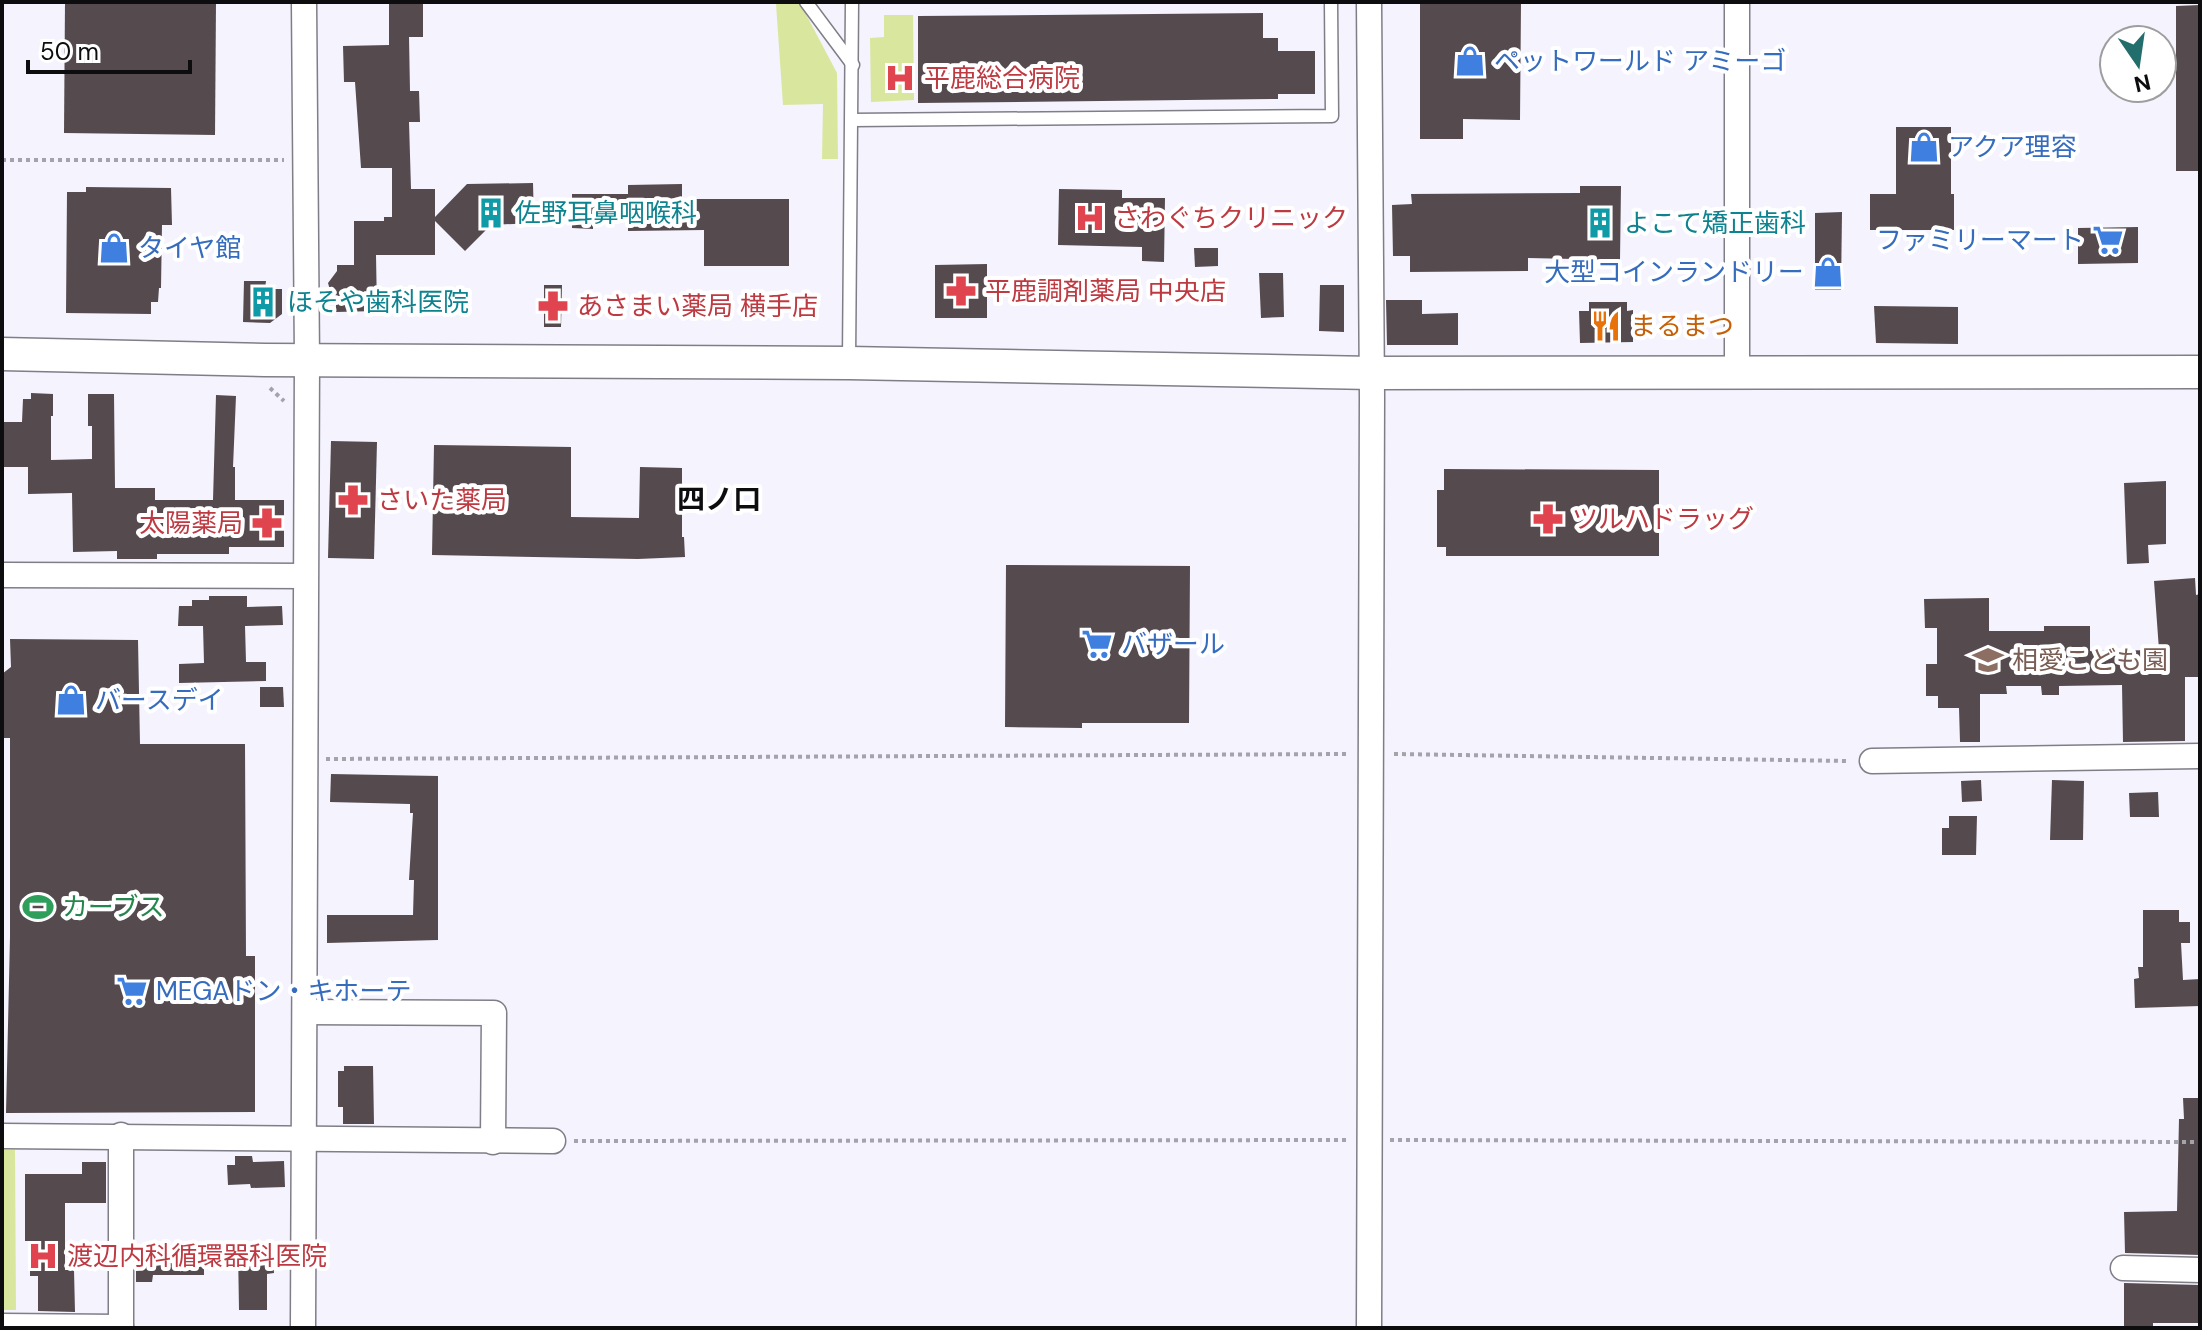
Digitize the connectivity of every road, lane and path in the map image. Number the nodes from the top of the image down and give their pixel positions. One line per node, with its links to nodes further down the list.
1 (304, 2): 10 (street)
2 (852, 2): 7 (lane)
3 (1331, 2): 8 (lane)
4 (1369, 2): 16 (street)
5 (1737, 2): 14 (street)
6 (811, 6): 7 (lane)
7 (853, 65): 8 (lane)
8 (852, 120): 13 (lane)
9 (2, 160): 10 (path)
10 (304, 160): 12 (street)
11 (2, 354): 12 (street)
12 (307, 360): 13 (street); 20 (street)
13 (849, 363): 16 (street)
14 (1737, 372): 15 (street); 16 (street)
15 (2200, 372)
16 (1372, 373): 21 (street)
17 (265, 383): 18 (path)
18 (292, 410)
19 (2, 575): 20 (street)
20 (305, 576): 23 (street)
21 (1371, 753): 23 (path); 24 (path); 29 (street)
22 (2200, 756): 24 (street)
23 (305, 759): 25 (street)
24 (1872, 761)
25 (305, 1012): 28 (street); 31 (street)
26 (121, 1135): 27 (street); 28 (street); 36 (street)
27 (2, 1136)
28 (304, 1139): 31 (street); 37 (street)
29 (1370, 1140): 30 (path); 32 (path); 38 (street)
30 (553, 1141): 31 (street)
31 (493, 1142)
32 (2200, 1142)
33 (2123, 1268): 34 (street)
34 (2200, 1270)
35 (2, 1326): 36 (street)
36 (121, 1328)
37 (303, 1328)
38 (1369, 1328)

